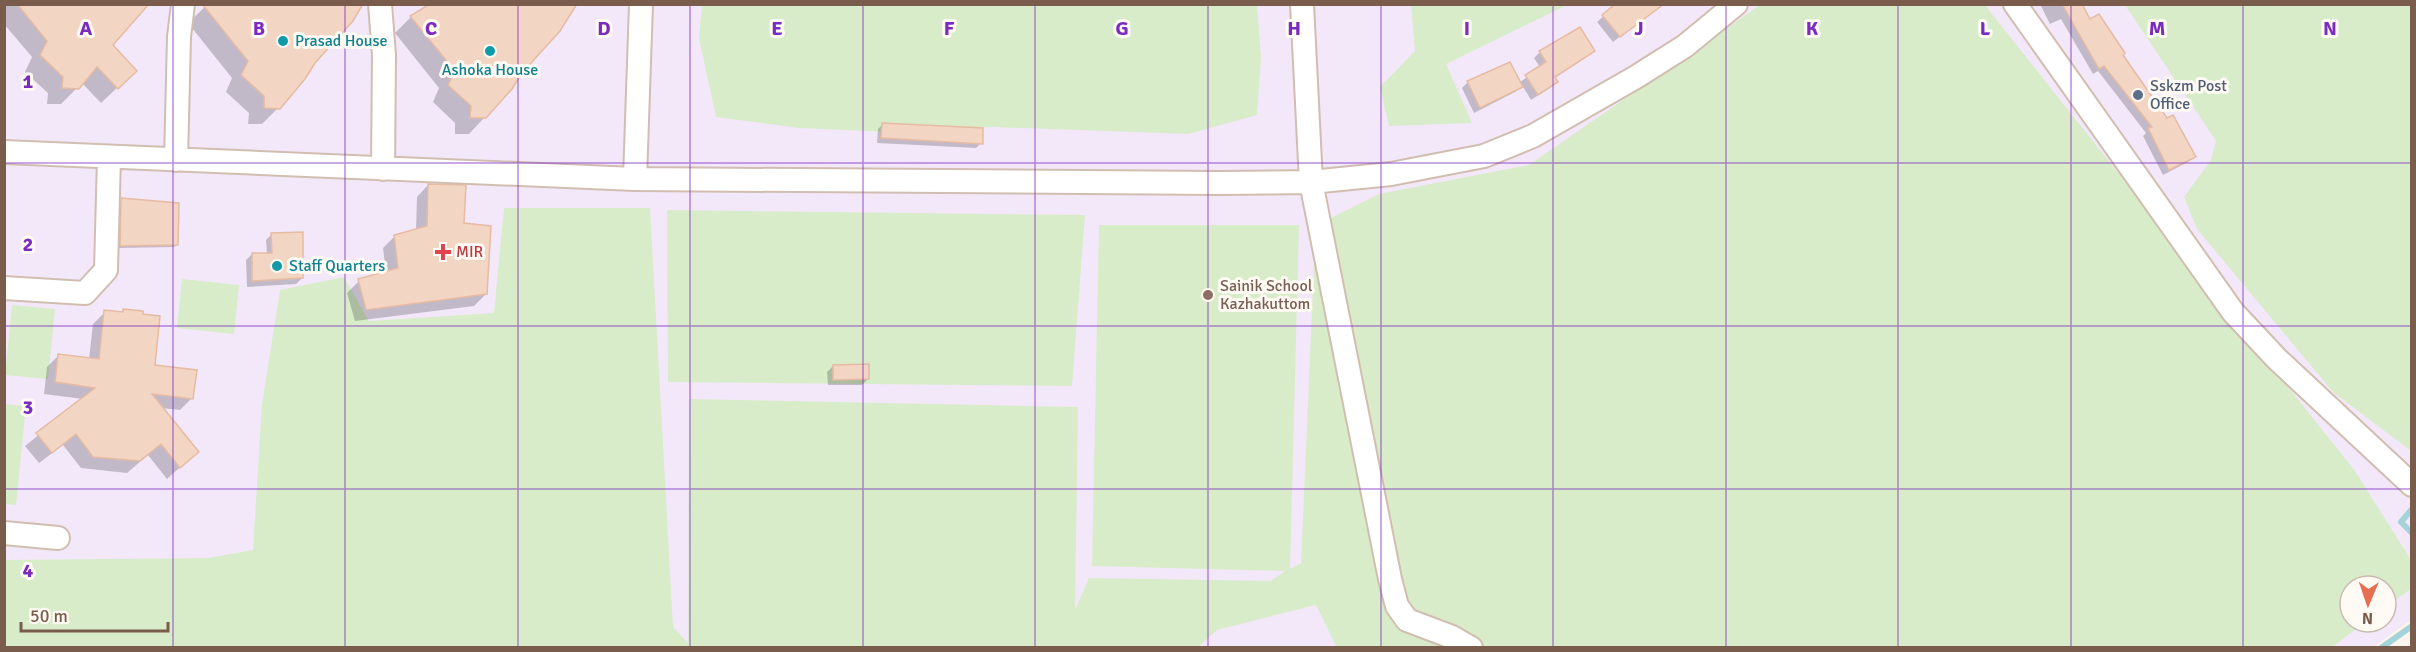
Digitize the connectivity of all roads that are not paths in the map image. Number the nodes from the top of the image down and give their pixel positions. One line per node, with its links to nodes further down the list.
1 (183, 4): 9 (street)
2 (380, 4): 10 (street)
3 (641, 4): 11 (street)
4 (1302, 4): 12 (street)
5 (1736, 4): 12 (street)
6 (2015, 4): 14 (street)
7 (4, 153): 8 (street)
8 (109, 157): 9 (street); 13 (street)
9 (176, 160): 10 (street)
10 (383, 169): 11 (street)
11 (635, 179): 12 (street)
12 (1311, 182): 17 (street)
13 (4, 288)
14 (2412, 485)
15 (4, 533): 16 (street)
16 (58, 538)
17 (1471, 648)

